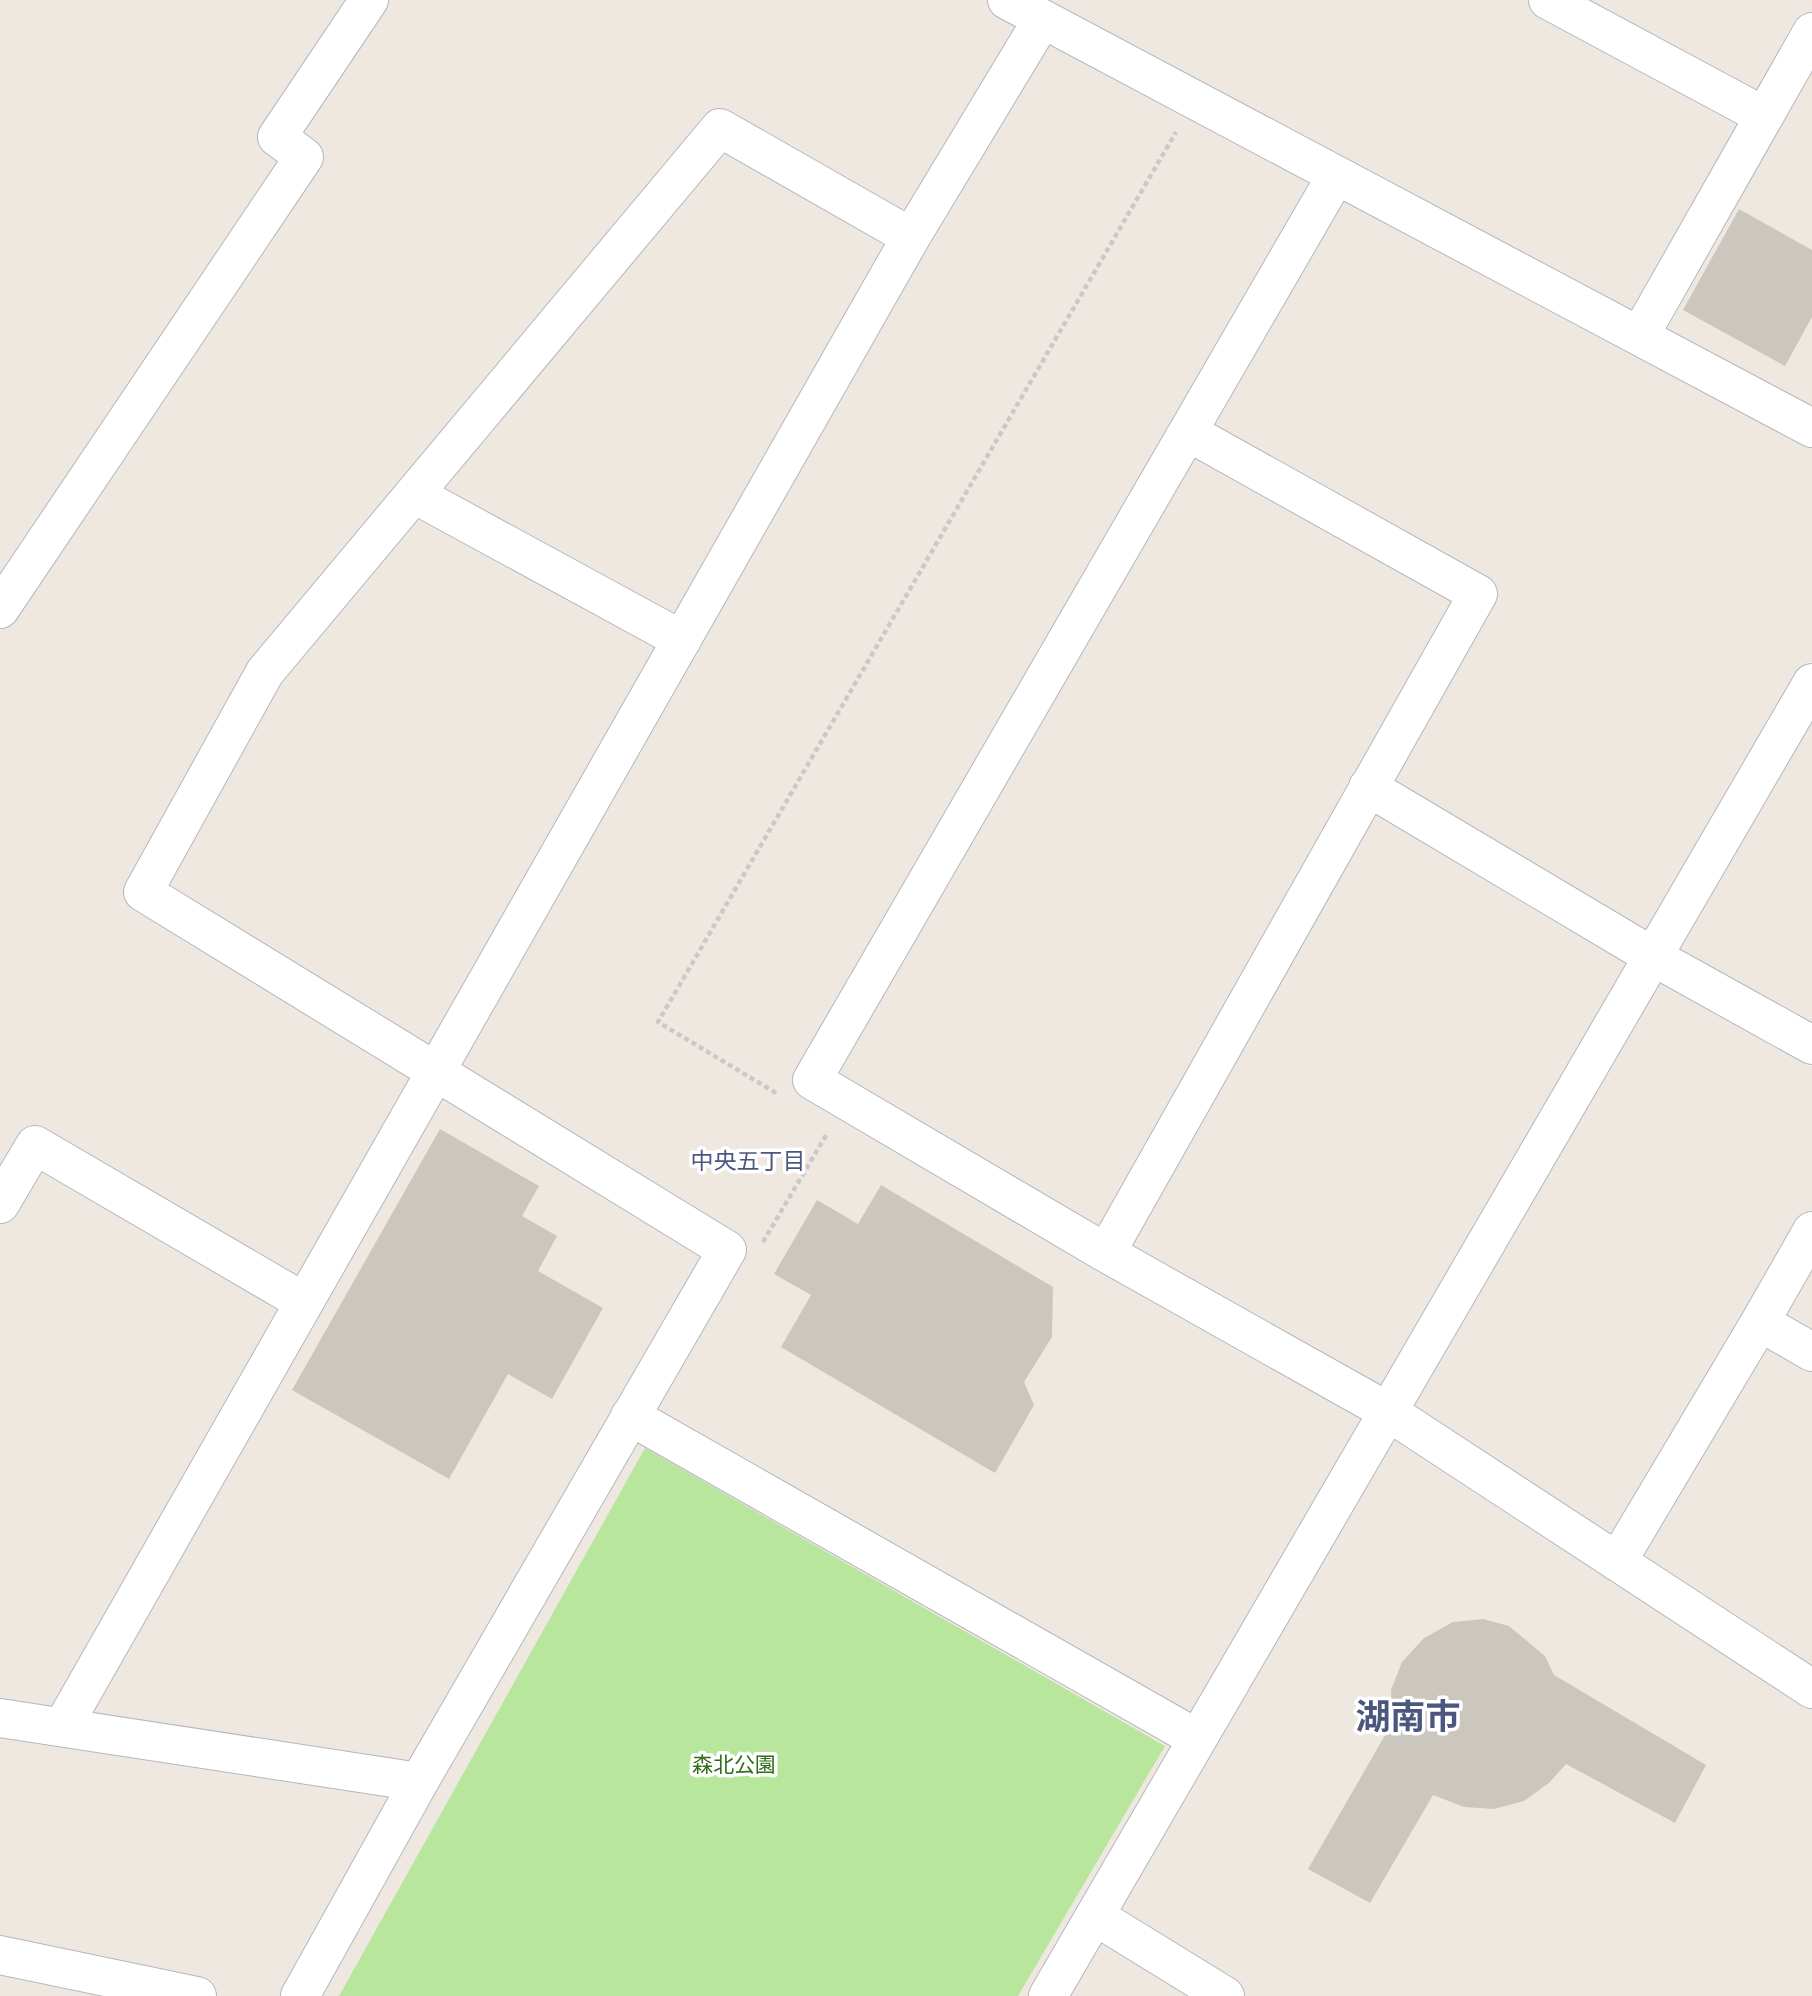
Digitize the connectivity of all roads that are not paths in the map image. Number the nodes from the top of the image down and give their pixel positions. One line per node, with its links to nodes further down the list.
1 (369, 0): 13 (street)
2 (1007, 0): 4 (street)
3 (1548, 0): 6 (street)
4 (1042, 20): 7 (street); 8 (street)
5 (1812, 32): 6 (street)
6 (1764, 116): 9 (street)
7 (1336, 176): 9 (street); 11 (street)
8 (911, 237): 12 (street); 14 (street)
9 (1640, 335): 10 (street)
10 (1812, 428)
11 (1188, 432): 16 (street); 22 (street)
12 (414, 494): 14 (street); 19 (street)
13 (0, 609)
14 (682, 640): 19 (street)
15 (1812, 683): 17 (street)
16 (1368, 787): 17 (street); 22 (street)
17 (1652, 956): 18 (street); 26 (street)
18 (1812, 1045)
19 (436, 1071): 23 (street); 27 (street)
20 (0, 1204): 23 (street)
21 (1812, 1231): 24 (street)
22 (1105, 1253): 26 (street)
23 (304, 1302): 31 (street)
24 (1760, 1322): 25 (street); 28 (street)
25 (1812, 1352)
26 (1387, 1411): 28 (street); 32 (street)
27 (630, 1416): 32 (street); 33 (street)
28 (1617, 1562): 29 (street)
29 (1812, 1689)
30 (0, 1718): 31 (street)
31 (63, 1726): 33 (street)
32 (1196, 1738): 34 (street)
33 (419, 1782): 37 (street)
34 (1095, 1916): 38 (street); 39 (street)
35 (0, 1955): 36 (street)
36 (197, 1996)
37 (300, 1996)
38 (1048, 1996)
39 (1225, 1996)

